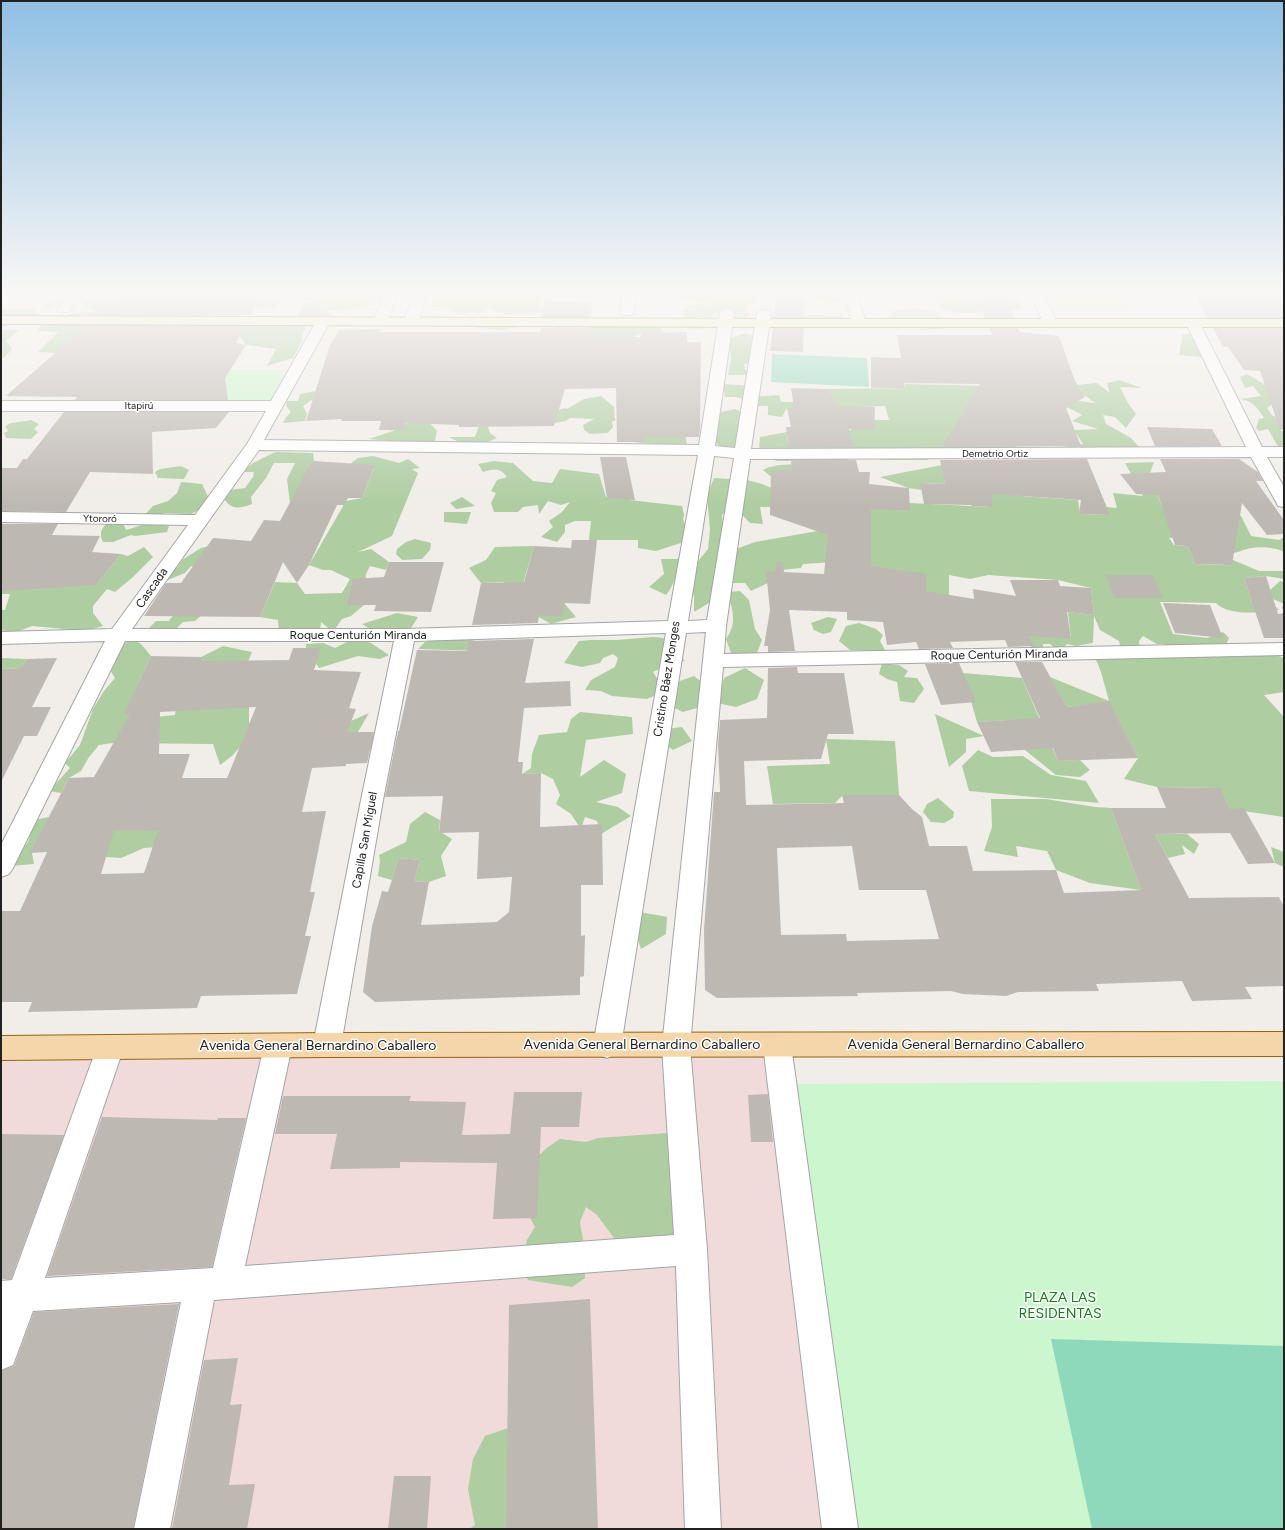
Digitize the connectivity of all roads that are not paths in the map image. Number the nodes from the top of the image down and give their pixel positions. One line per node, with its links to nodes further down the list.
1 (300, 363): 6 (street, Cascada)
2 (719, 363): 8 (street, Cristino Báez Monges)
3 (756, 363): 11 (street)
4 (1213, 363): 10 (street)
5 (1, 406): 6 (street, Itapirú)
6 (276, 406): 7 (street, Cascada)
7 (254, 445): 8 (street, Demetrio Ortiz); 14 (street, Cascada)
8 (706, 450): 11 (street, Demetrio Ortiz); 16 (street, Cristino Báez Monges)
9 (1284, 452): 10 (street, Demetrio Ortiz)
10 (1257, 453): 11 (street, Demetrio Ortiz); 12 (street)
11 (743, 454): 15 (street)
12 (1284, 502)
13 (1, 517): 14 (street, Ytororó)
14 (200, 520): 17 (street, Cascada)
15 (716, 626): 16 (street, Roque Centurión Miranda); 21 (street)
16 (676, 627): 18 (street, Roque Centurión Miranda); 27 (street, Cristino Báez Monges)
17 (118, 635): 18 (street, Roque Centurión Miranda); 19 (street, Roque Centurión Miranda); 22 (street, Cascada)
18 (405, 635): 24 (street, Capilla San Miguel)
19 (1, 638)
20 (1284, 649): 21 (street, Roque Centurión Miranda)
21 (714, 661): 28 (street)
22 (1, 868)
23 (1284, 1044): 25 (main road, Avenida General Bernardino Caballero)
24 (327, 1045): 26 (main road, Avenida General Bernardino Caballero); 27 (main road, Avenida General Bernardino Caballero)
25 (776, 1045): 28 (main road, Avenida General Bernardino Caballero); 37 (street)
26 (278, 1046): 29 (main road, Avenida General Bernardino Caballero); 32 (street)
27 (607, 1046): 28 (main road, Avenida General Bernardino Caballero)
28 (676, 1046): 31 (street)
29 (110, 1047): 30 (main road, Avenida General Bernardino Caballero); 33 (street)
30 (1, 1048)
31 (691, 1249): 32 (street); 36 (street)
32 (213, 1284): 33 (street); 35 (street)
33 (12, 1297): 34 (street)
34 (1, 1353)
35 (152, 1529)
36 (703, 1529)
37 (840, 1529)

